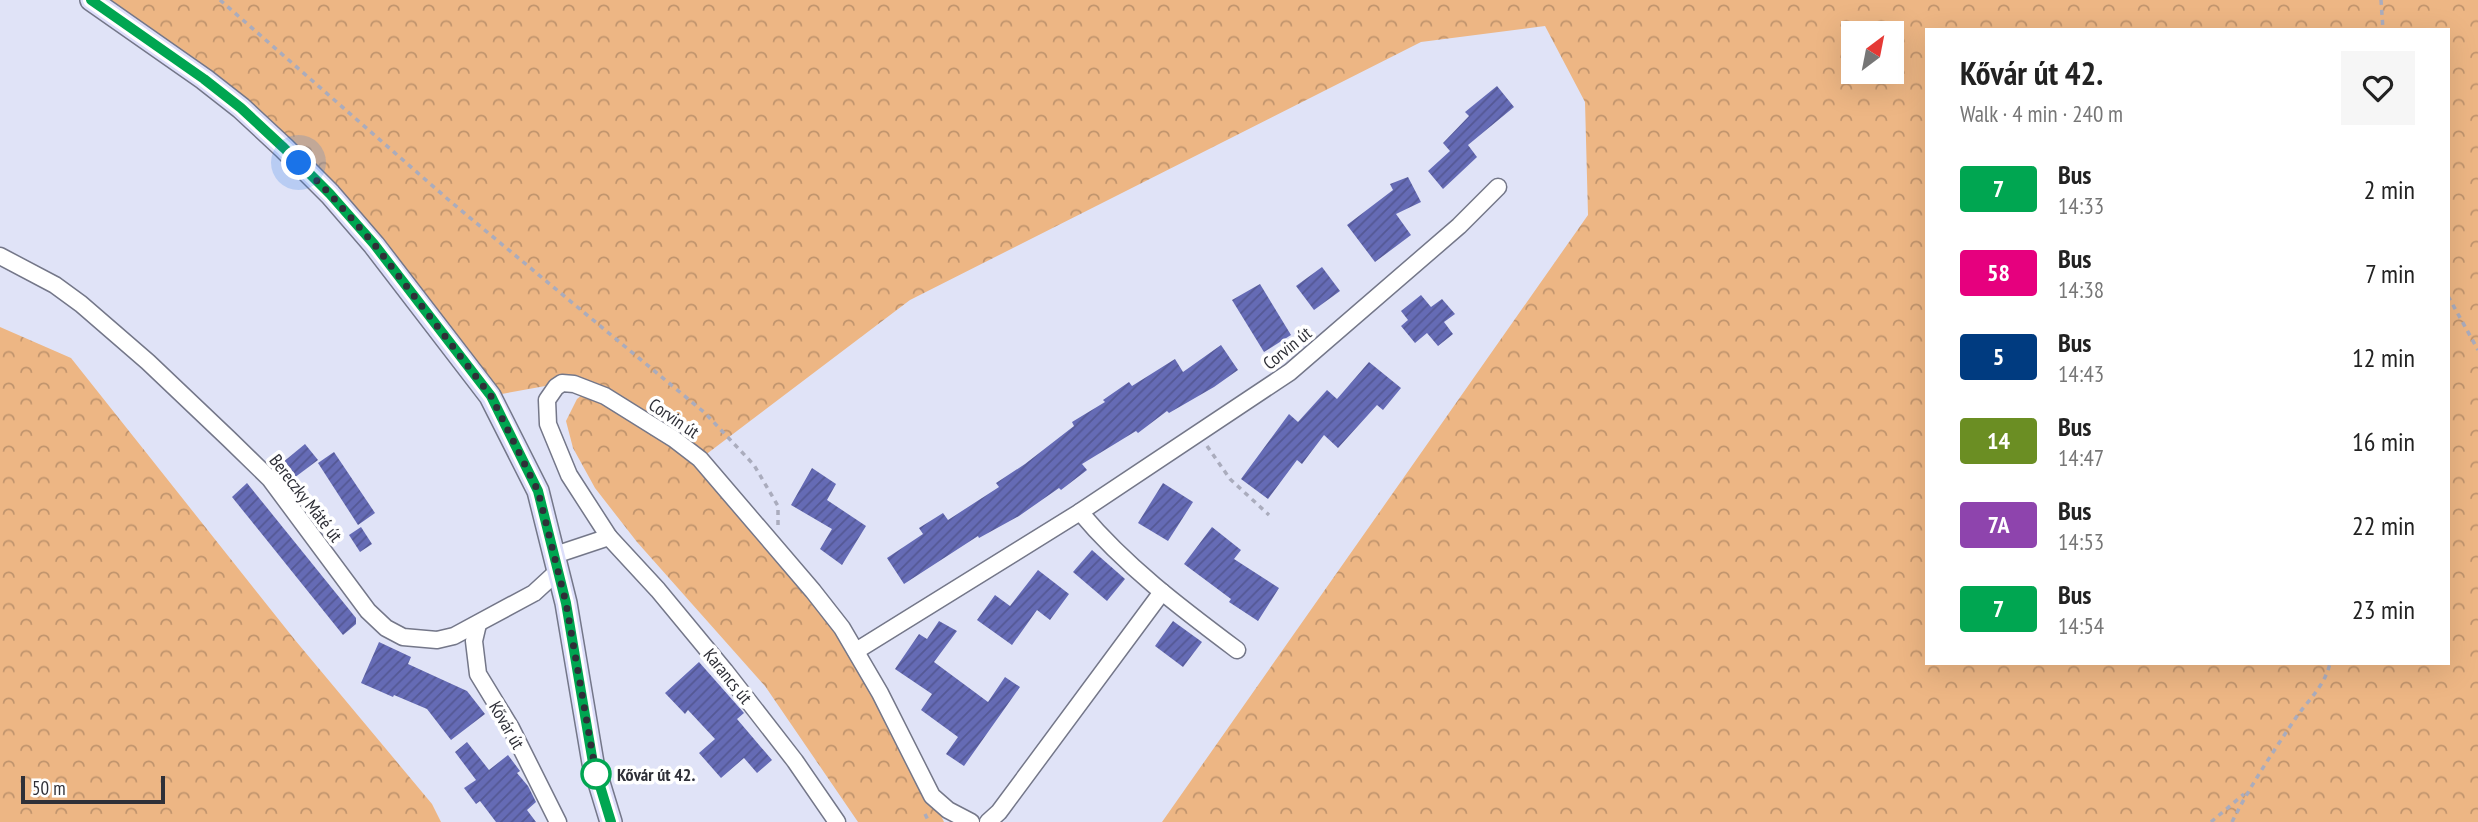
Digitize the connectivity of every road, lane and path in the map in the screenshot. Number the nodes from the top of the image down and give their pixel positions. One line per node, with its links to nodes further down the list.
1 (91, 0): 14 (main road)
2 (220, 0): 13 (path)
3 (2381, 0): 4 (path)
4 (2383, 28)
5 (1498, 187): 9 (street, Corvin út)
6 (0, 257): 16 (street, Bereczky Máté út)
7 (2450, 300): 8 (path)
8 (2478, 350)
9 (1200, 431): 10 (street, Corvin út); 11 (path)
10 (1080, 512): 15 (street); 18 (street, Corvin út)
11 (1269, 516)
12 (609, 537): 13 (street, Corvin út); 14 (street); 23 (street, Karancs út)
13 (778, 550): 18 (street, Corvin út)
14 (557, 563): 16 (street, Bereczky Máté út); 22 (main road)
15 (1162, 592): 17 (street); 25 (street)
16 (478, 624): 21 (street, Kővár út)
17 (1237, 650)
18 (856, 651): 24 (street, Corvin út)
19 (2330, 665): 20 (path)
20 (2247, 793): 26 (path); 27 (path)
21 (558, 822)
22 (611, 822)
23 (837, 822)
24 (971, 822)
25 (988, 822)
26 (2211, 822)
27 (2232, 822)

